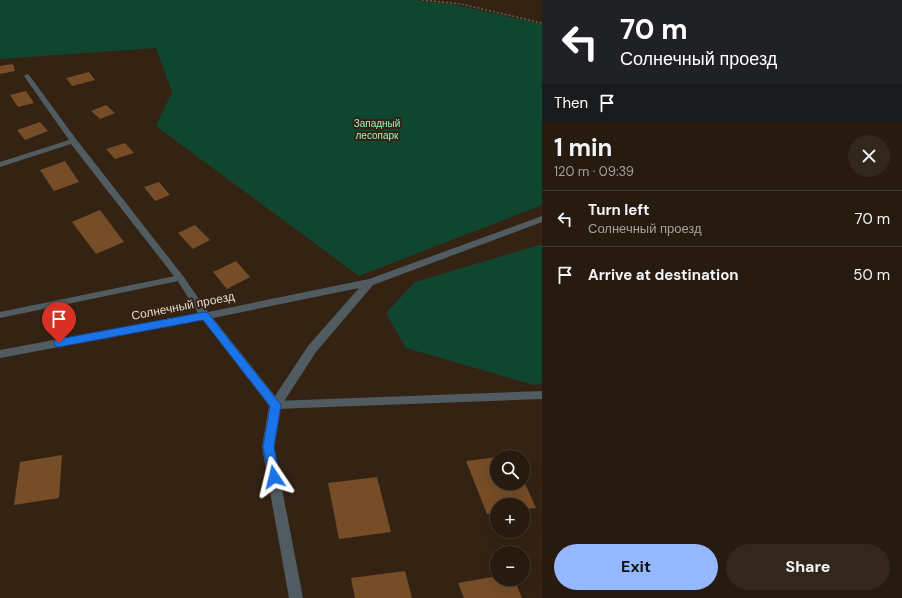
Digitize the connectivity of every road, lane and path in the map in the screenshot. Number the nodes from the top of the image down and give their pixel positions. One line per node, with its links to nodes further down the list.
1 (422, 0): 2 (path)
2 (542, 23)
3 (27, 76): 4 (street)
4 (73, 141): 5 (street); 7 (street)
5 (0, 165)
6 (542, 218): 8 (street, Солнечный проезд)
7 (180, 278): 9 (lane); 10 (street)
8 (370, 282): 10 (street, Солнечный проезд); 13 (street)
9 (0, 315)
10 (205, 316): 11 (street, Солнечный проезд); 13 (street)
11 (0, 354)
12 (542, 395): 13 (lane)
13 (275, 405): 14 (street)
14 (296, 598)

